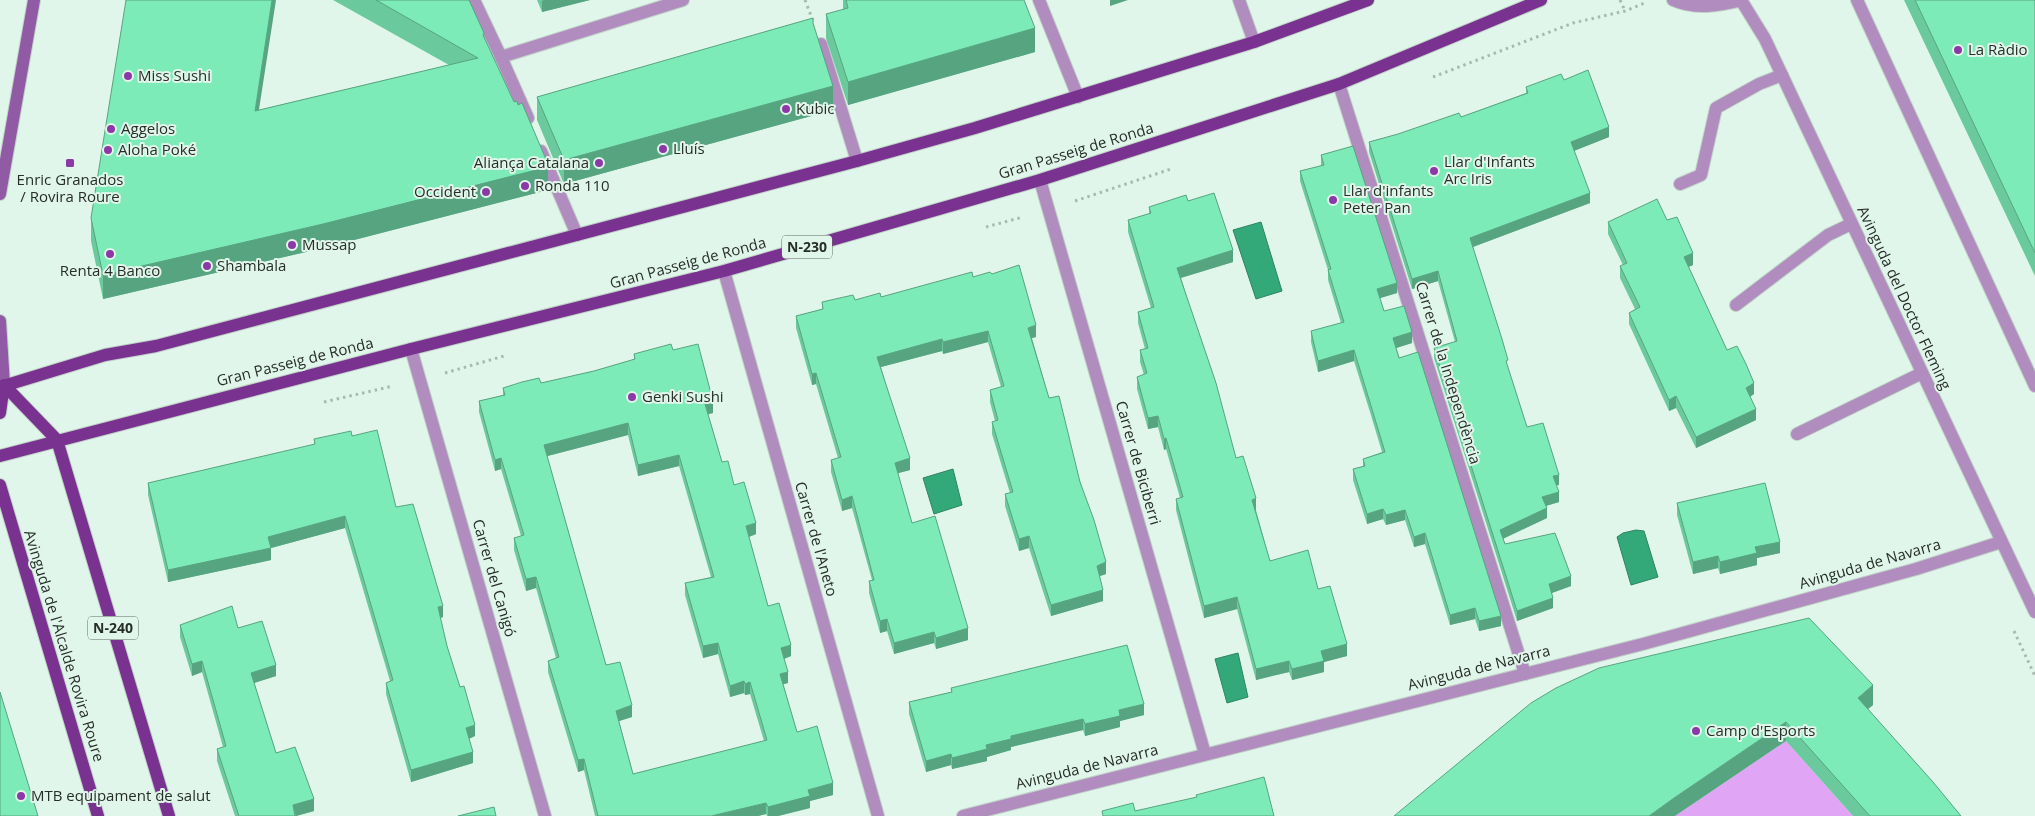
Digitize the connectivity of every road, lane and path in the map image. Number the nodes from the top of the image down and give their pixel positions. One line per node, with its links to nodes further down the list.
1 (34, 0): 24 (main road)
2 (474, 0): 17 (street)
3 (683, 0): 17 (street)
4 (805, 0): 14 (path)
5 (1039, 0): 20 (street)
6 (1238, 0): 15 (street)
7 (1368, 0): 15 (main road)
8 (1541, 0): 19 (main road, Gran Passeig de Ronda / N-230)
9 (1620, 0): 13 (path)
10 (1673, 0): 11 (street, Avinguda del Doctor Fleming)
11 (1742, 0): 18 (street, Avinguda del Doctor Fleming)
12 (1857, 0): 33 (street)
13 (1625, 11)
14 (811, 17)
15 (1254, 42): 20 (main road)
16 (821, 44): 21 (street)
17 (501, 57): 26 (street)
18 (1782, 75): 23 (street); 25 (street, Avinguda del Doctor Fleming)
19 (1339, 84): 22 (main road, Gran Passeig de Ronda / N-230); 41 (street, Carrer de la Independència)
20 (1078, 97): 21 (main road)
21 (857, 161): 26 (main road)
22 (1040, 180): 27 (main road, Gran Passeig de Ronda / N-230); 42 (street, Carrer de Biciberri)
23 (1680, 184)
24 (0, 194)
25 (1851, 224): 28 (street); 31 (street, Avinguda del Doctor Fleming)
26 (577, 235): 32 (main road)
27 (724, 271): 30 (main road, Gran Passeig de Ronda / N-230); 46 (street, Carrer de l'Aneto)
28 (1736, 306)
29 (0, 322): 32 (main road)
30 (412, 349): 36 (main road, Gran Passeig de Ronda / N-230); 45 (street, Carrer del Canigó)
31 (1922, 373): 35 (street); 39 (street, Avinguda del Doctor Fleming)
32 (2, 386): 34 (main road); 36 (main road, N-240)
33 (2035, 386)
34 (0, 414)
35 (1797, 434)
36 (57, 440): 37 (main road, Gran Passeig de Ronda / N-230); 44 (main road, N-240)
37 (0, 456)
38 (0, 485): 43 (main road, Avinguda de l'Alcalde Rovira Roure)
39 (2001, 542): 40 (street, Avinguda del Doctor Fleming); 41 (street, Avinguda de Navarra)
40 (2035, 612)
41 (1525, 674): 42 (street, Avinguda de Navarra)
42 (1204, 754): 47 (street, Avinguda de Navarra)
43 (98, 816)
44 (169, 816)
45 (546, 816)
46 (878, 816)
47 (963, 816)

